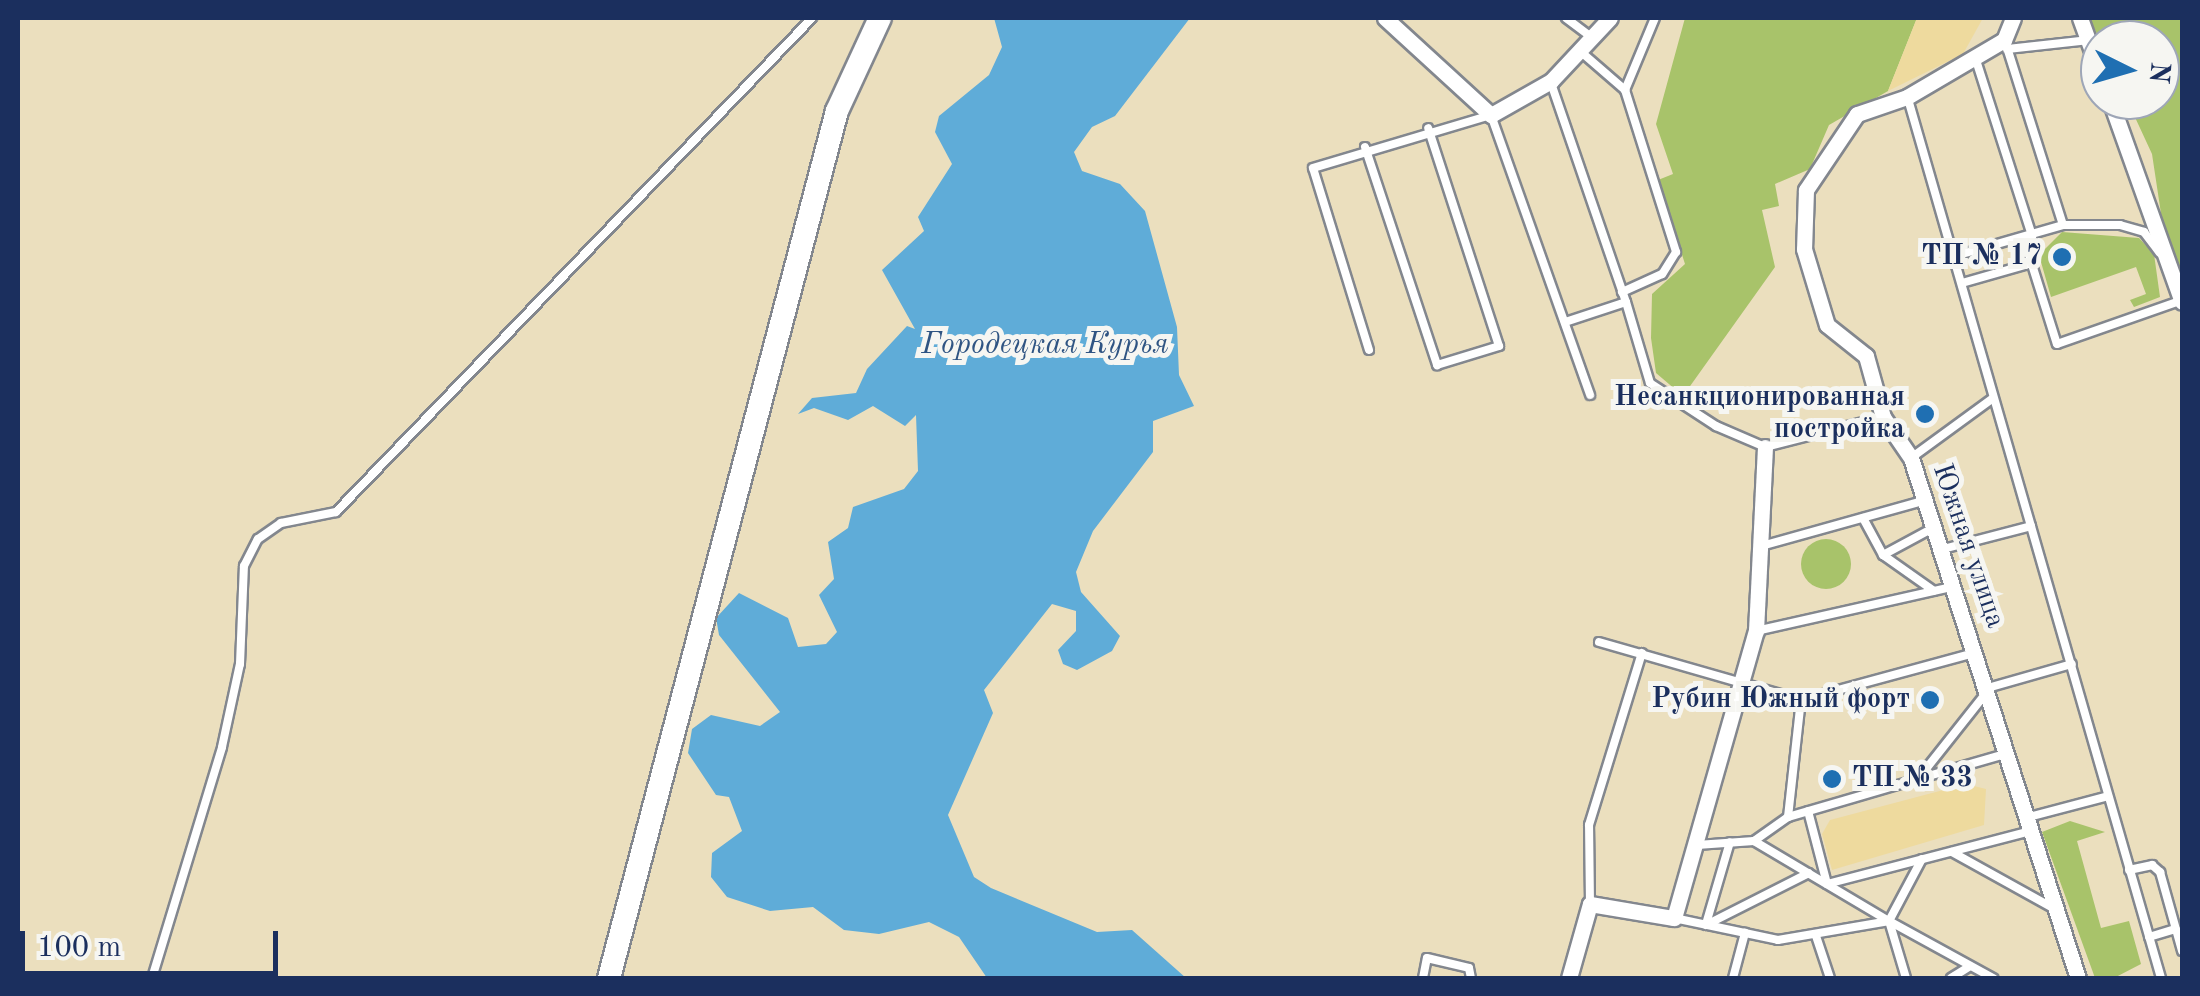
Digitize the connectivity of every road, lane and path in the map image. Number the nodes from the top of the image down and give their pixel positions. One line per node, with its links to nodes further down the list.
1 (812, 18): 77 (lane)
2 (880, 18): 78 (main road)
3 (1385, 18): 16 (street)
4 (1566, 18): 8 (lane)
5 (1610, 18): 8 (street)
6 (1655, 18): 14 (lane)
7 (2013, 18): 10 (street)
8 (1592, 37): 11 (street)
9 (2080, 40): 10 (lane)
10 (2006, 45): 12 (street, Южная улица); 20 (lane)
11 (1579, 50): 13 (street); 14 (lane)
12 (1975, 58): 15 (street, Южная улица); 21 (lane)
13 (1551, 81): 16 (street); 26 (lane)
14 (1625, 90): 26 (lane)
15 (1908, 97): 22 (lane); 32 (street, Южная улица)
16 (1491, 115): 18 (lane); 28 (lane)
17 (2117, 120): 24 (street)
18 (1428, 128): 19 (lane); 19 (lane)
19 (1366, 148): 29 (lane)
20 (2063, 225): 21 (lane); 24 (lane)
21 (2028, 237): 22 (lane); 23 (lane)
22 (1955, 256): 25 (lane)
23 (2032, 263): 25 (lane); 27 (lane)
24 (2168, 264): 27 (street)
25 (1962, 283): 31 (lane)
26 (1624, 297): 28 (lane); 33 (lane)
27 (2182, 301)
28 (1565, 322): 30 (lane)
29 (1369, 350)
30 (1590, 395)
31 (1992, 399): 34 (lane); 38 (lane)
32 (1883, 417): 33 (lane); 34 (street, Южная улица)
33 (1765, 446): 39 (street)
34 (1911, 458): 35 (street, Южная улица)
35 (1926, 500): 36 (lane); 37 (street, Южная улица)
36 (1862, 518): 39 (lane); 41 (lane)
37 (1935, 526): 40 (street, Южная улица); 41 (lane)
38 (2031, 526): 40 (lane); 48 (lane)
39 (1765, 544): 44 (street)
40 (1943, 549): 42 (street, Южная улица)
41 (1883, 556): 43 (lane)
42 (1956, 586): 43 (lane); 46 (street, Южная улица)
43 (1934, 591): 44 (lane)
44 (1756, 631): 49 (street)
45 (1599, 642): 47 (lane)
46 (1978, 652): 50 (street, Южная улица); 51 (lane)
47 (1642, 653): 49 (lane); 66 (lane)
48 (2072, 664): 50 (lane); 54 (lane)
49 (1740, 677): 51 (lane); 60 (street)
50 (1991, 687): 52 (street, Южная улица); 53 (lane)
51 (1801, 700): 56 (lane)
52 (2008, 753): 53 (lane); 57 (street, Южная улица)
53 (1918, 779): 55 (lane)
54 (2108, 796): 57 (lane); 63 (lane)
55 (1808, 811): 56 (lane); 65 (lane)
56 (1788, 817): 58 (lane)
57 (2025, 825): 61 (lane); 67 (street, Южная улица)
58 (1754, 841): 59 (lane); 64 (lane)
59 (1730, 842): 60 (lane); 70 (lane)
60 (1693, 845): 68 (street)
61 (1952, 852): 62 (lane); 67 (lane)
62 (1922, 859): 65 (lane); 69 (lane)
63 (2129, 870): 71 (lane); 74 (lane)
64 (1809, 873): 65 (lane); 70 (lane)
65 (1827, 884): 69 (lane)
66 (1590, 904): 68 (street); 81 (street)
67 (2053, 908): 87 (street, Южная улица)
68 (1674, 918): 70 (lane)
69 (1889, 921): 73 (lane); 76 (lane); 84 (lane)
70 (1706, 925): 72 (lane)
71 (2176, 928): 74 (lane); 75 (lane)
72 (1745, 933): 73 (lane); 82 (lane)
73 (1816, 936): 83 (lane)
74 (2148, 937): 88 (lane)
75 (2182, 951)
76 (1970, 966): 85 (lane); 86 (lane)
77 (152, 978)
78 (609, 978)
79 (1423, 978): 80 (lane)
80 (1471, 978)
81 (1569, 978)
82 (1734, 978)
83 (1830, 978)
84 (1906, 978)
85 (1951, 978)
86 (1993, 978)
87 (2078, 978)
88 (2160, 978)

